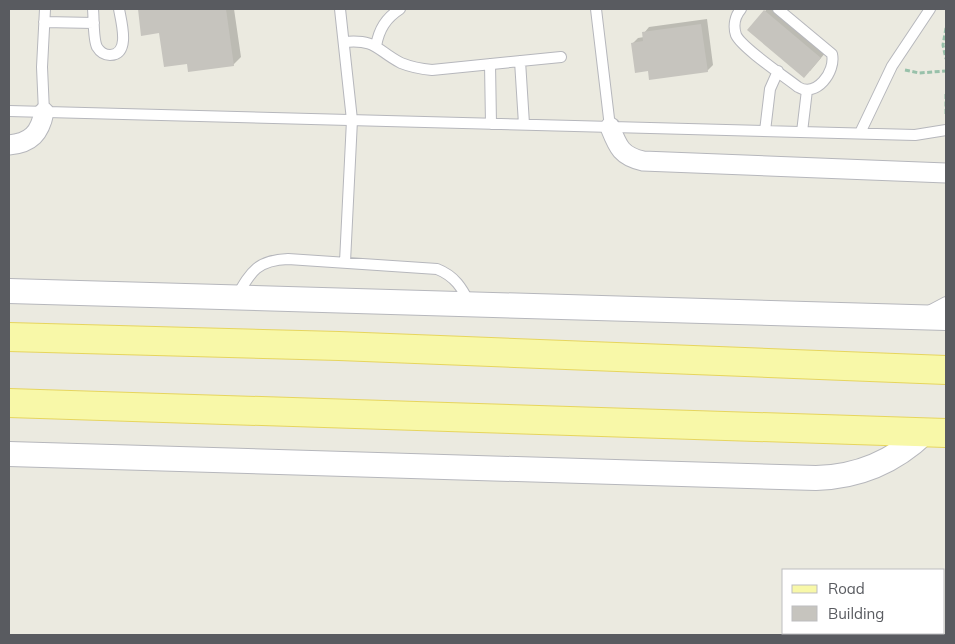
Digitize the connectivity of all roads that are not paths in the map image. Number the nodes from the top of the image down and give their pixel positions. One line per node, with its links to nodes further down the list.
1 (45, 9): 10 (lane)
2 (93, 9): 11 (lane)
3 (119, 9): 11 (lane)
4 (340, 9): 12 (lane)
5 (400, 9): 13 (lane)
6 (596, 9): 24 (lane)
7 (741, 9): 17 (lane)
8 (778, 9): 18 (lane)
9 (930, 9): 28 (lane)
10 (44, 22): 11 (lane); 20 (lane)
11 (94, 23)
12 (344, 42): 13 (lane); 21 (lane)
13 (376, 46): 16 (lane)
14 (561, 57): 15 (lane)
15 (520, 61): 16 (lane); 23 (lane)
16 (490, 64): 22 (lane)
17 (778, 72): 18 (lane); 26 (lane)
18 (807, 90): 27 (lane)
19 (9, 110): 20 (lane)
20 (44, 112): 21 (lane); 29 (street)
21 (352, 120): 22 (lane); 31 (lane)
22 (491, 124): 23 (lane)
23 (524, 124): 24 (lane)
24 (610, 127): 26 (lane); 30 (street)
25 (946, 130): 28 (lane)
26 (766, 131): 27 (lane)
27 (802, 132): 28 (lane)
28 (860, 134)
29 (9, 145)
30 (946, 173)
31 (344, 262): 33 (lane); 35 (lane)
32 (9, 291): 33 (street)
33 (235, 298): 35 (street)
34 (946, 302): 36 (lane)
35 (470, 305): 36 (street)
36 (918, 318): 37 (street)
37 (946, 318)
38 (9, 337): 39 (main road)
39 (946, 370)
40 (9, 403): 41 (main road)
41 (935, 433): 42 (street)
42 (9, 454)

